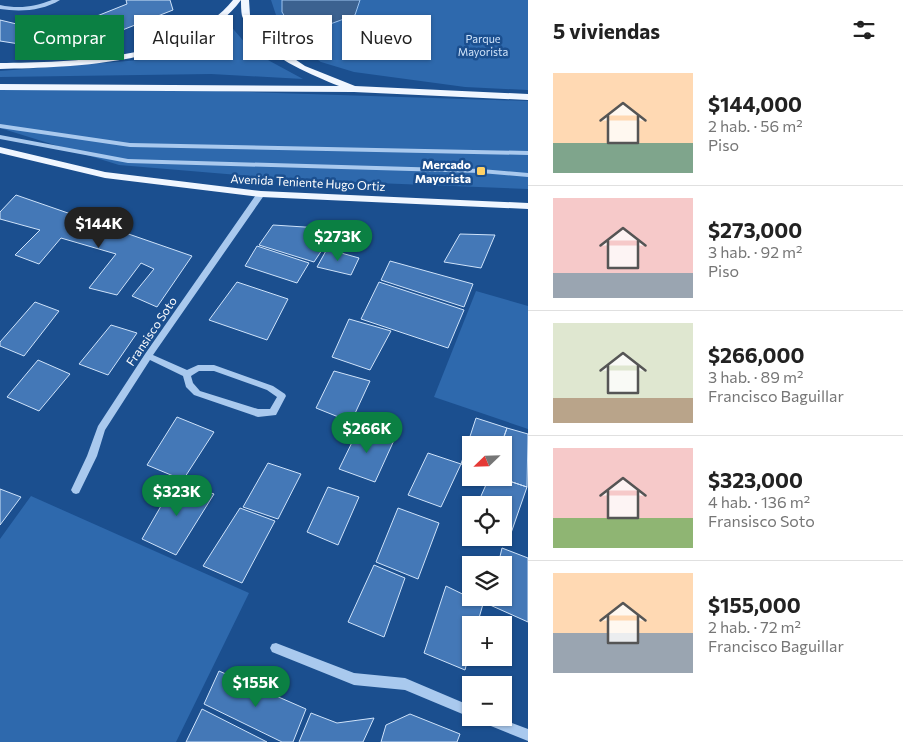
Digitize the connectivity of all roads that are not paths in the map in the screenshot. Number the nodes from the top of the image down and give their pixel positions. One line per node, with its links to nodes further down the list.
1 (57, 0): 4 (street)
2 (237, 0): 5 (main road)
3 (246, 0): 7 (main road)
4 (0, 7)
5 (0, 66)
6 (0, 87): 7 (main road)
7 (354, 89): 8 (main road)
8 (528, 97)
9 (0, 126): 12 (street)
10 (0, 138): 13 (street)
11 (0, 150): 14 (main road, Avenida Teniente Hugo Ortiz)
12 (528, 153)
13 (528, 175)
14 (261, 194): 15 (main road, Avenida Teniente Hugo Ortiz); 16 (street, Fransisco Soto)
15 (528, 206)
16 (148, 356): 17 (street); 18 (street, Fransisco Soto)
17 (188, 374): 17 (street)
18 (76, 490)
19 (276, 648): 20 (street)
20 (462, 708)
21 (505, 726): 22 (street)
22 (528, 735)

